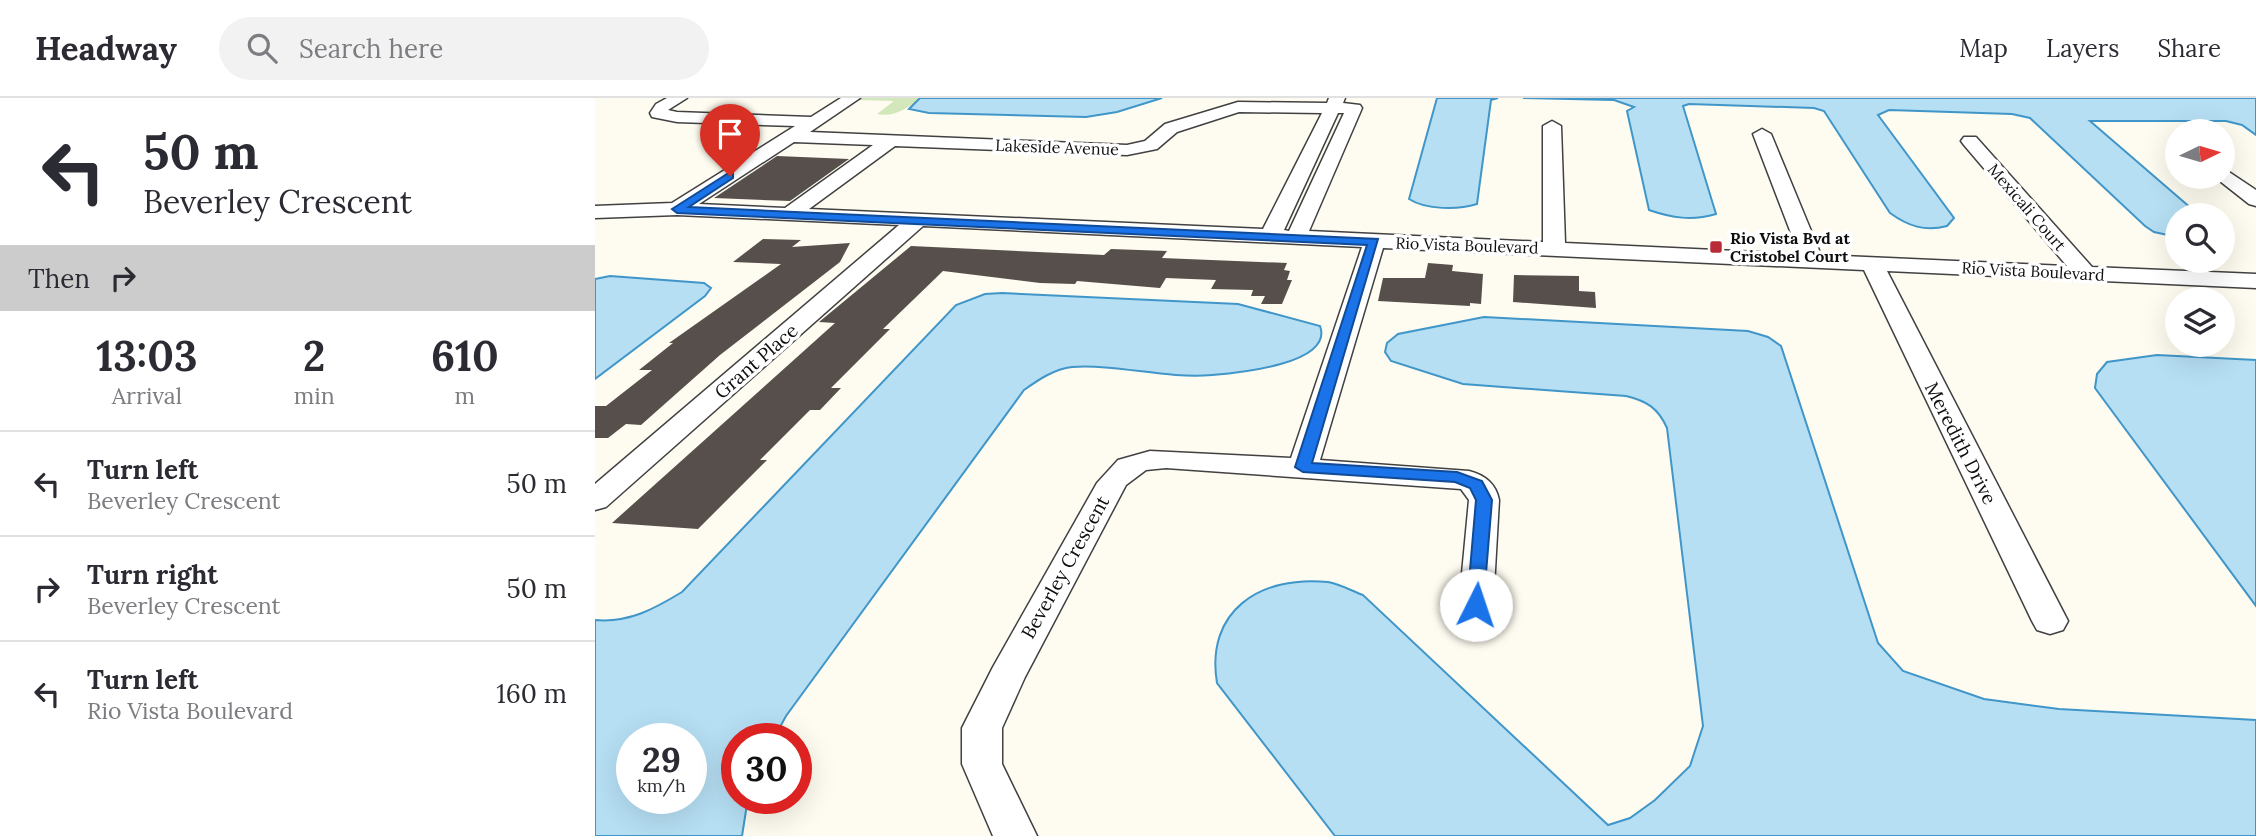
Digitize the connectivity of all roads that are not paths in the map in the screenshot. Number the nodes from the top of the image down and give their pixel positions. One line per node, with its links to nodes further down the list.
1 (679, 98): 5 (street)
2 (852, 98): 5 (street)
3 (1335, 103): 4 (street, Lakeside Avenue); 9 (street, Lakeside Avenue); 17 (street)
4 (1356, 103): 18 (street)
5 (813, 122): 8 (street)
6 (1552, 126): 20 (street)
7 (1762, 134): 21 (street)
8 (792, 137): 9 (street, Lakeside Avenue); 13 (street)
9 (892, 141): 15 (street)
10 (1970, 141): 23 (street, Mexicali Court)
11 (2235, 183): 12 (street)
12 (2256, 200)
13 (677, 209): 14 (street, Rio Vista Boulevard); 15 (street, Rio Vista Boulevard)
14 (595, 210)
15 (788, 215): 16 (street, Rio Vista Boulevard)
16 (917, 221): 17 (street, Rio Vista Boulevard); 26 (street, Grant Place)
17 (1270, 237): 18 (street, Rio Vista Boulevard)
18 (1296, 238): 19 (street, Rio Vista Boulevard)
19 (1374, 242): 20 (street, Rio Vista Boulevard); 25 (street)
20 (1553, 249): 21 (street, Rio Vista Boulevard)
21 (1813, 261): 22 (street, Rio Vista Boulevard)
22 (1872, 264): 23 (street, Rio Vista Boulevard); 28 (street, Meredith Drive)
23 (2085, 273): 24 (street, Rio Vista Boulevard)
24 (2256, 281)
25 (1303, 467): 27 (street, Beverley Crescent); 29 (street, Beverley Crescent)
26 (595, 500)
27 (1476, 605)
28 (2050, 621)
29 (1015, 836)

